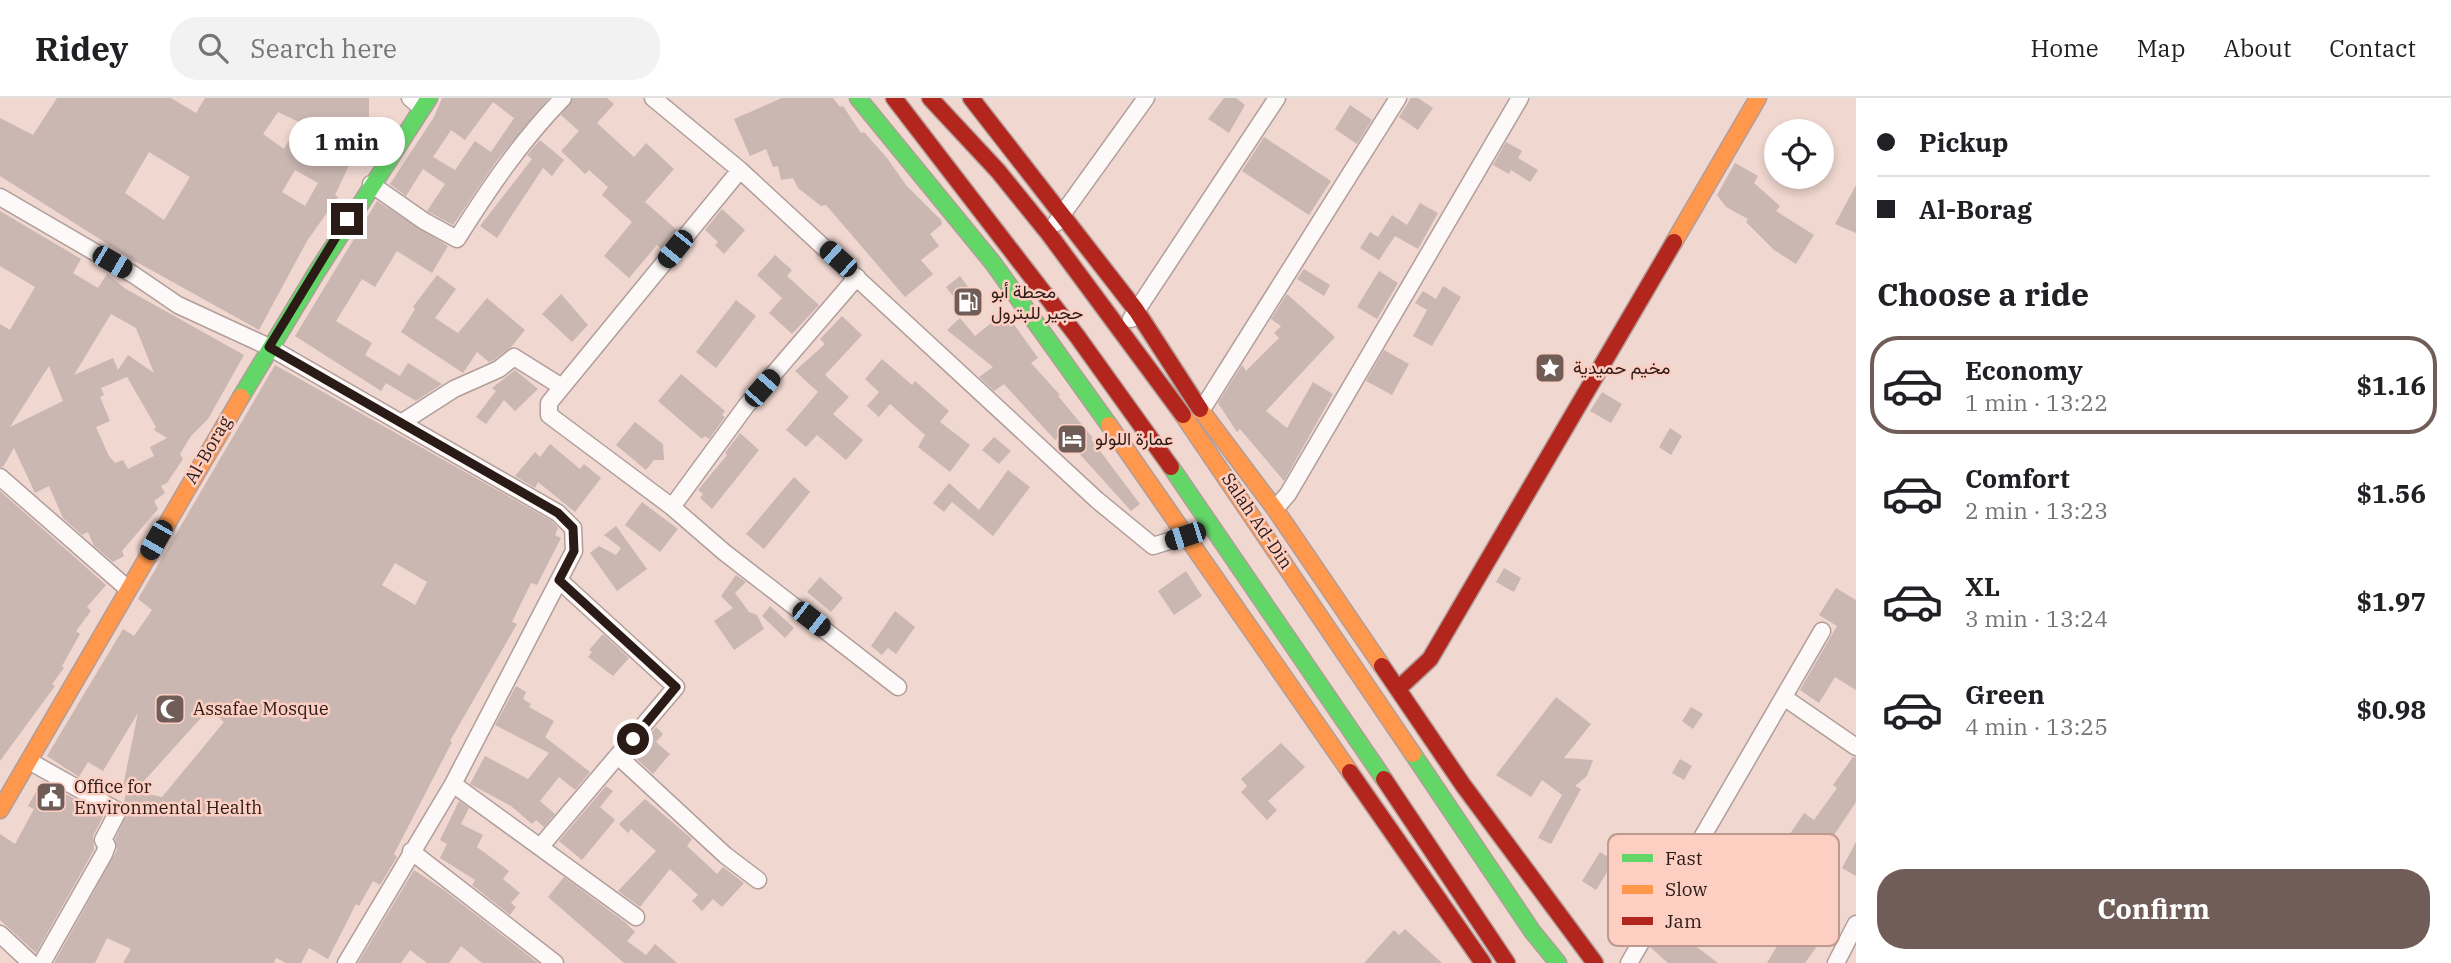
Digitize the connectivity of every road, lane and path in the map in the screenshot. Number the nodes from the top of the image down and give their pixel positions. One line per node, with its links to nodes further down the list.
1 (563, 98): 15 (street)
2 (653, 98): 14 (street)
3 (858, 98): 29 (main road)
4 (894, 98): 54 (main road)
5 (930, 98): 13 (main road, Salah Ad-Din)
6 (970, 98): 13 (street); 17 (main road)
7 (1146, 98): 17 (street)
8 (1277, 98): 20 (street)
9 (1398, 98): 24 (street)
10 (1520, 98): 28 (street)
11 (1758, 98): 34 (main road)
12 (420, 101): 15 (main road, Al-Borag)
13 (951, 120): 18 (main road, Salah Ad-Din)
14 (740, 170): 19 (street); 23 (street)
15 (371, 184): 22 (main road, Al-Borag)
16 (0, 197): 22 (street)
17 (1062, 214): 18 (street); 20 (main road)
18 (1049, 234): 21 (main road, Salah Ad-Din)
19 (857, 277): 27 (street); 29 (street)
20 (1137, 312): 21 (street); 24 (main road)
21 (1121, 331): 55 (main road, Salah Ad-Din)
22 (269, 347): 25 (street); 31 (main road, Al-Borag)
23 (562, 387): 25 (street); 27 (street)
24 (1201, 411): 28 (main road)
25 (401, 423): 30 (street)
26 (0, 477): 31 (street)
27 (672, 507): 33 (street)
28 (1275, 509): 34 (main road)
29 (1185, 536): 53 (main road)
30 (559, 580): 37 (street); 39 (street)
31 (128, 589): 38 (main road, Al-Borag)
32 (1822, 631): 35 (street)
33 (898, 687)
34 (1399, 688): 56 (main road)
35 (1785, 698): 36 (street); 41 (street)
36 (1856, 747)
37 (619, 757): 42 (street); 44 (street)
38 (29, 761): 40 (main road, Al-Borag); 50 (street)
39 (453, 784): 42 (street); 43 (street)
40 (0, 810)
41 (1705, 834)
42 (541, 846): 45 (street)
43 (411, 851): 51 (street); 52 (street)
44 (758, 880)
45 (636, 916)
46 (1856, 924): 58 (street)
47 (0, 933): 49 (street)
48 (1639, 946): 57 (street)
49 (31, 963)
50 (42, 963)
51 (346, 963)
52 (555, 963)
53 (1483, 963)
54 (1507, 963)
55 (1558, 963)
56 (1595, 963)
57 (1629, 963)
58 (1836, 963)

